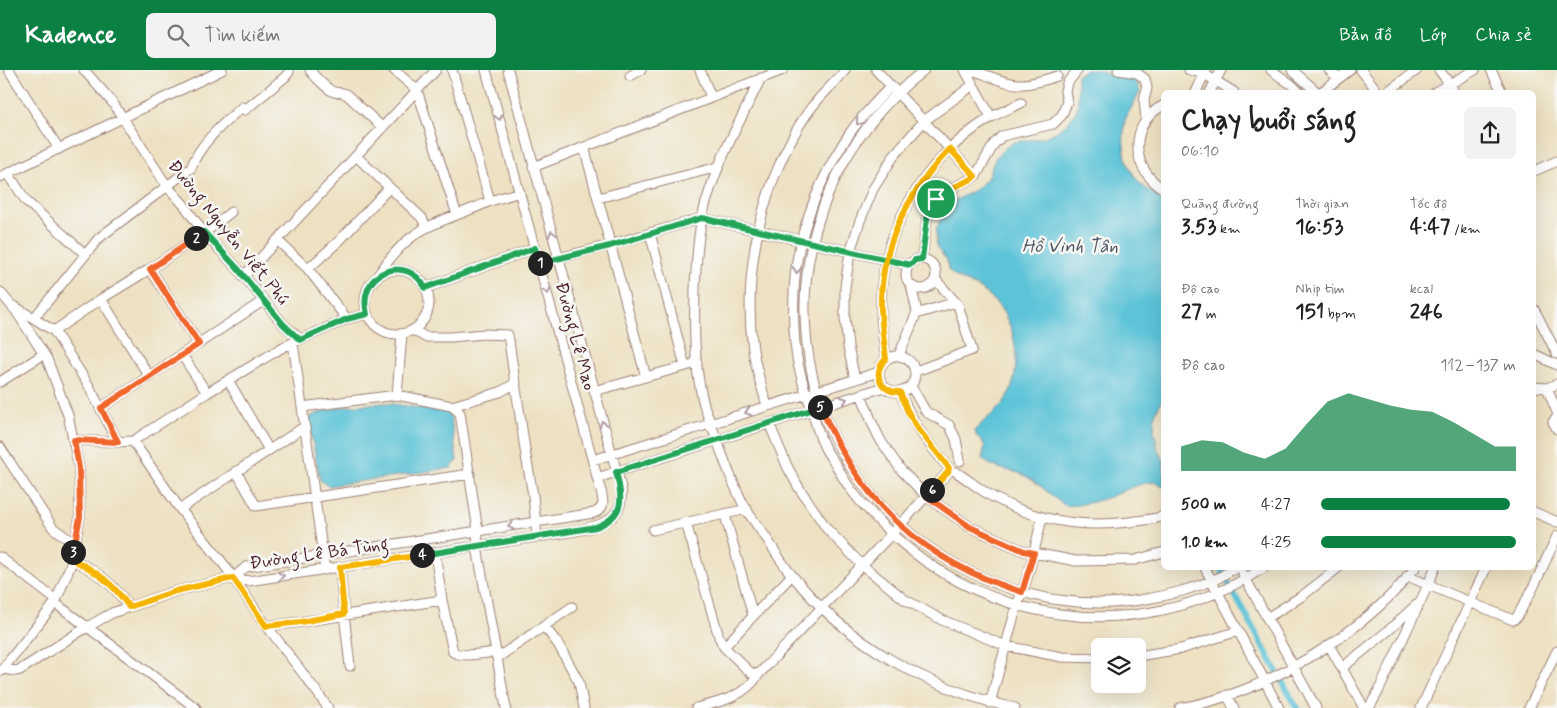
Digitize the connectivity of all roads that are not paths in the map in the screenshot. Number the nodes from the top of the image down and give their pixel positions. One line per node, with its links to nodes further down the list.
1 (9, 70): 61 (street)
2 (84, 70): 55 (street, Đường Nguyễn Viết Phú)
3 (222, 70): 55 (street)
4 (310, 70): 59 (street)
5 (394, 70): 41 (street)
6 (436, 70): 41 (street)
7 (452, 70): 75 (street)
8 (486, 70): 73 (street, Đường Lê Mao, one-way to 73)
9 (508, 70): 65 (street, Đường Lê Mao)
10 (641, 70): 34 (street)
11 (700, 70): 52 (street)
12 (783, 70): 35 (street)
13 (845, 70): 80 (street)
14 (876, 70): 40 (street)
15 (924, 70): 40 (street)
16 (965, 70): 38 (street)
17 (971, 70): 33 (street)
18 (1078, 70): 51 (street)
19 (1118, 70): 57 (street)
20 (1189, 70): 32 (street)
21 (1221, 70): 37 (street)
22 (1271, 70): 45 (street)
23 (1292, 70): 46 (street)
24 (1329, 70): 36 (street)
25 (1350, 70): 36 (street)
26 (1361, 70): 48 (street)
27 (1417, 70): 49 (street)
28 (1439, 70): 39 (street)
29 (1475, 70): 39 (street)
30 (1491, 70): 50 (street)
31 (289, 72): 70 (street)
32 (1205, 72): 37 (street); 42 (street)
33 (1055, 73): 51 (street)
34 (630, 76)
35 (761, 78): 52 (street); 66 (street)
36 (1338, 78): 47 (street)
37 (1215, 81): 43 (street); 44 (street)
38 (973, 85): 56 (street); 58 (street)
39 (1452, 88)
40 (894, 89): 58 (street); 84 (street, one-way to 84); 85 (street)
41 (417, 90): 59 (street); 77 (street)
42 (1197, 90)
43 (1211, 90)
44 (1231, 90)
45 (1297, 90)
46 (1315, 90)
47 (1323, 90)
48 (1376, 90)
49 (1390, 90)
50 (1501, 90)
51 (1065, 91): 69 (street)
52 (711, 97): 60 (street)
53 (1021, 103): 56 (street)
54 (1161, 108): 57 (street)
55 (124, 118): 61 (street); 70 (street, Đường Nguyễn Viết Phú)
56 (991, 118): 62 (street)
57 (1146, 120): 71 (street)
58 (924, 121): 62 (street); 88 (street)
59 (382, 127): 63 (street)
60 (584, 147): 65 (street); 74 (street)
61 (59, 149): 68 (street)
62 (950, 149): 69 (street); 92 (street)
63 (356, 156): 72 (street); 83 (street)
64 (1557, 161): 67 (street)
65 (534, 167): 90 (street, Đường Lê Mao, one-way to 65)
66 (718, 167): 74 (street); 78 (street)
67 (1536, 170)
68 (4, 175): 89 (street)
69 (975, 176): 91 (street)
70 (166, 186): 81 (street, Đường Nguyễn Viết Phú); 89 (street)
71 (1161, 187)
72 (389, 188): 79 (street); 96 (street)
73 (520, 192): 75 (street); 87 (street, Đường Lê Mao)
74 (598, 198): 86 (street)
75 (490, 201): 77 (street)
76 (231, 212): 81 (street)
77 (458, 215): 79 (street)
78 (702, 218): 80 (street); 82 (street); 124 (street)
79 (426, 227): 98 (street)
80 (758, 231): 84 (street); 148 (street)
81 (204, 232): 95 (street); 97 (street, Đường Nguyễn Viết Phú)
82 (650, 233): 86 (street); 126 (street)
83 (278, 240): 96 (street); 97 (street)
84 (801, 241): 85 (street); 144 (street, one-way to 144)
85 (812, 243): 88 (street); 141 (street)
86 (610, 246): 90 (street); 130 (street)
87 (535, 248): 93 (street, Đường Lê Mao); 101 (street)
88 (850, 252): 92 (street); 131 (street)
89 (85, 254): 110 (street)
90 (558, 258): 93 (street); 140 (street, Đường Lê Mao)
91 (922, 259): 94 (street); 99 (street)
92 (887, 261): 94 (street); 123 (street)
93 (539, 263): 166 (street, Đường Lê Mao, one-way to 166)
94 (910, 265): 100 (street)
95 (150, 269): 103 (street); 116 (street)
96 (308, 269): 111 (street)
97 (243, 277): 104 (street, Đường Nguyễn Viết Phú)
98 (376, 277): 101 (street); 108 (street)
99 (935, 280): 100 (street); 105 (street)
100 (911, 284): 109 (street)
101 (425, 288): 112 (street)
102 (0, 292): 106 (street)
103 (101, 299): 113 (street); 129 (street)
104 (263, 301): 115 (street, Đường Nguyễn Viết Phú); 116 (street)
105 (956, 302): 109 (street); 127 (street)
106 (10, 303): 110 (street); 118 (street)
107 (1536, 312): 117 (street)
108 (367, 314): 111 (street); 114 (street)
109 (916, 314): 121 (street)
110 (34, 318): 113 (street)
111 (347, 319): 115 (street)
112 (413, 330): 114 (street); 134 (street)
113 (54, 331): 151 (street)
114 (402, 334): 146 (street)
115 (296, 341): 132 (street); 149 (street)
116 (199, 344): 119 (street)
117 (1555, 344): 120 (street)
118 (44, 354): 133 (street); 159 (street)
119 (182, 354): 129 (street); 143 (street)
120 (1557, 354)
121 (899, 355): 123 (street); 127 (street)
122 (1536, 355): 125 (street)
123 (886, 359): 128 (street)
124 (697, 363): 126 (street); 156 (street)
125 (1557, 365)
126 (685, 366): 130 (street)
127 (916, 371): 136 (street)
128 (879, 372): 131 (street); 137 (street)
129 (149, 376): 151 (street)
130 (646, 377): 140 (street)
131 (855, 379): 141 (street)
132 (228, 380): 143 (street); 164 (street)
133 (0, 382)
134 (516, 383): 147 (street); 182 (street)
135 (1557, 384): 139 (street)
136 (911, 386): 142 (street); 167 (street)
137 (884, 387): 142 (street); 145 (street)
138 (1536, 387): 139 (street)
139 (1547, 388): 153 (street)
140 (594, 391): 165 (street, Đường Lê Mao, one-way to 140)
141 (817, 391): 144 (street); 150 (street)
142 (900, 392): 173 (street)
143 (207, 393): 161 (street)
144 (806, 394): 148 (street); 152 (street)
145 (861, 394): 150 (street, one-way to 145); 173 (street)
146 (397, 395): 147 (street); 149 (street)
147 (452, 406): 171 (street)
148 (767, 406): 156 (street, one-way to 156)
149 (302, 407): 157 (street)
150 (821, 407): 152 (street); 185 (street)
151 (101, 408): 162 (street)
152 (811, 410): 155 (street); 189 (street)
153 (1557, 412)
154 (1557, 417): 158 (street)
155 (769, 423): 160 (street); 200 (street)
156 (710, 424): 160 (street); 165 (street)
157 (304, 427): 164 (street); 174 (street)
158 (1557, 429)
159 (74, 440): 162 (street); 192 (street)
160 (717, 440): 169 (street); 176 (street)
161 (133, 441): 162 (street); 175 (street)
162 (118, 442)
163 (0, 447): 192 (street)
164 (269, 450): 168 (street)
165 (612, 454): 166 (street); 169 (street, Đường Lê Mao)
166 (593, 460): 172 (street, Đường Lê Mao)
167 (960, 461)
168 (236, 471): 174 (street); 175 (street)
169 (616, 472): 172 (street); 186 (street, Đường Lê Mao)
170 (956, 472): 181 (street)
171 (470, 474): 174 (street); 187 (street)
172 (597, 478): 177 (street, Đường Lê Mao)
173 (926, 496): 185 (street); 195 (street)
174 (314, 497): 197 (street)
175 (180, 509): 213 (street)
176 (747, 509): 179 (street); 211 (street)
177 (594, 513): 182 (street, Đường Lê Bá Tùng)
178 (1536, 513): 183 (street)
179 (725, 515): 184 (street); 230 (street)
180 (1161, 516): 181 (street)
181 (1042, 518): 195 (street)
182 (536, 522): 187 (street, Đường Lê Bá Tùng, one-way to 187); 191 (street)
183 (1557, 522)
184 (686, 523): 188 (street); 238 (street)
185 (900, 525): 189 (street); 218 (street)
186 (596, 527): 191 (street, Đường Lê Bá Tùng)
187 (478, 530): 193 (street); 197 (street, Đường Lê Bá Tùng)
188 (653, 530)
189 (891, 534): 200 (street); 224 (street)
190 (1557, 536): 223 (street)
191 (537, 537): 193 (street, Đường Lê Bá Tùng)
192 (75, 544): 199 (street)
193 (477, 547): 194 (street, Đường Lê Bá Tùng); 240 (street)
194 (436, 553): 201 (street, Đường Lê Bá Tùng); 219 (street)
195 (1034, 553): 196 (street); 218 (street)
196 (1161, 553)
197 (322, 554): 202 (street); 213 (street, Đường Lê Bá Tùng)
198 (0, 557): 221 (street)
199 (72, 559): 221 (street); 226 (street)
200 (862, 565): 225 (street); 237 (street)
201 (340, 567): 202 (street, Đường Lê Bá Tùng); 228 (street)
202 (325, 570): 213 (street, Đường Lê Bá Tùng, one-way to 202)
203 (1207, 570): 214 (street)
204 (1233, 570): 214 (street)
205 (1238, 570): 215 (street)
206 (1260, 570): 215 (street)
207 (1335, 570): 231 (street)
208 (1413, 570): 212 (street)
209 (1433, 570): 216 (street)
210 (1485, 570): 223 (street)
211 (792, 575): 225 (street); 230 (street)
212 (1408, 576): 216 (street); 236 (street)
213 (233, 578): 226 (street); 232 (street)
214 (1214, 579): 217 (street); 222 (street)
215 (1242, 580): 217 (street); 231 (street)
216 (1428, 585): 220 (street); 223 (street)
217 (1221, 591): 229 (street); 235 (street)
218 (1022, 592): 222 (street); 224 (street)
219 (442, 600): 228 (street); 240 (street)
220 (1421, 600): 245 (street); 262 (street)
221 (55, 601): 234 (street); 246 (street)
222 (1132, 601): 229 (street)
223 (1470, 602): 263 (street)
224 (1017, 605): 229 (street); 237 (street)
225 (821, 606): 247 (street); 250 (street)
226 (129, 607): 234 (street)
227 (572, 607): 233 (street)
228 (344, 614): 232 (street); 243 (street)
229 (1134, 614)
230 (753, 616): 238 (street)
231 (1267, 618): 244 (street)
232 (266, 626): 252 (street)
233 (544, 626): 240 (street); 254 (street)
234 (87, 627): 246 (street); 251 (street)
235 (1238, 631): 241 (street); 248 (street)
236 (1329, 645): 244 (street); 245 (street)
237 (1006, 646): 242 (street); 250 (street)
238 (724, 647): 247 (street)
239 (1557, 652): 264 (street)
240 (496, 655): 253 (street)
241 (1146, 655)
242 (1091, 658)
243 (350, 666)
244 (1290, 667): 248 (street); 260 (street)
245 (1342, 668): 261 (street)
246 (2, 671)
247 (759, 674): 255 (street)
248 (1266, 679): 249 (street); 259 (street)
249 (1227, 696): 257 (street); 258 (street)
250 (990, 703): 256 (street)
251 (196, 708)
252 (328, 708)
253 (506, 708)
254 (584, 708)
255 (696, 708)
256 (1015, 708)
257 (1180, 708)
258 (1234, 708)
259 (1279, 708)
260 (1316, 708)
261 (1364, 708)
262 (1369, 708)
263 (1421, 708)
264 (1529, 708)

